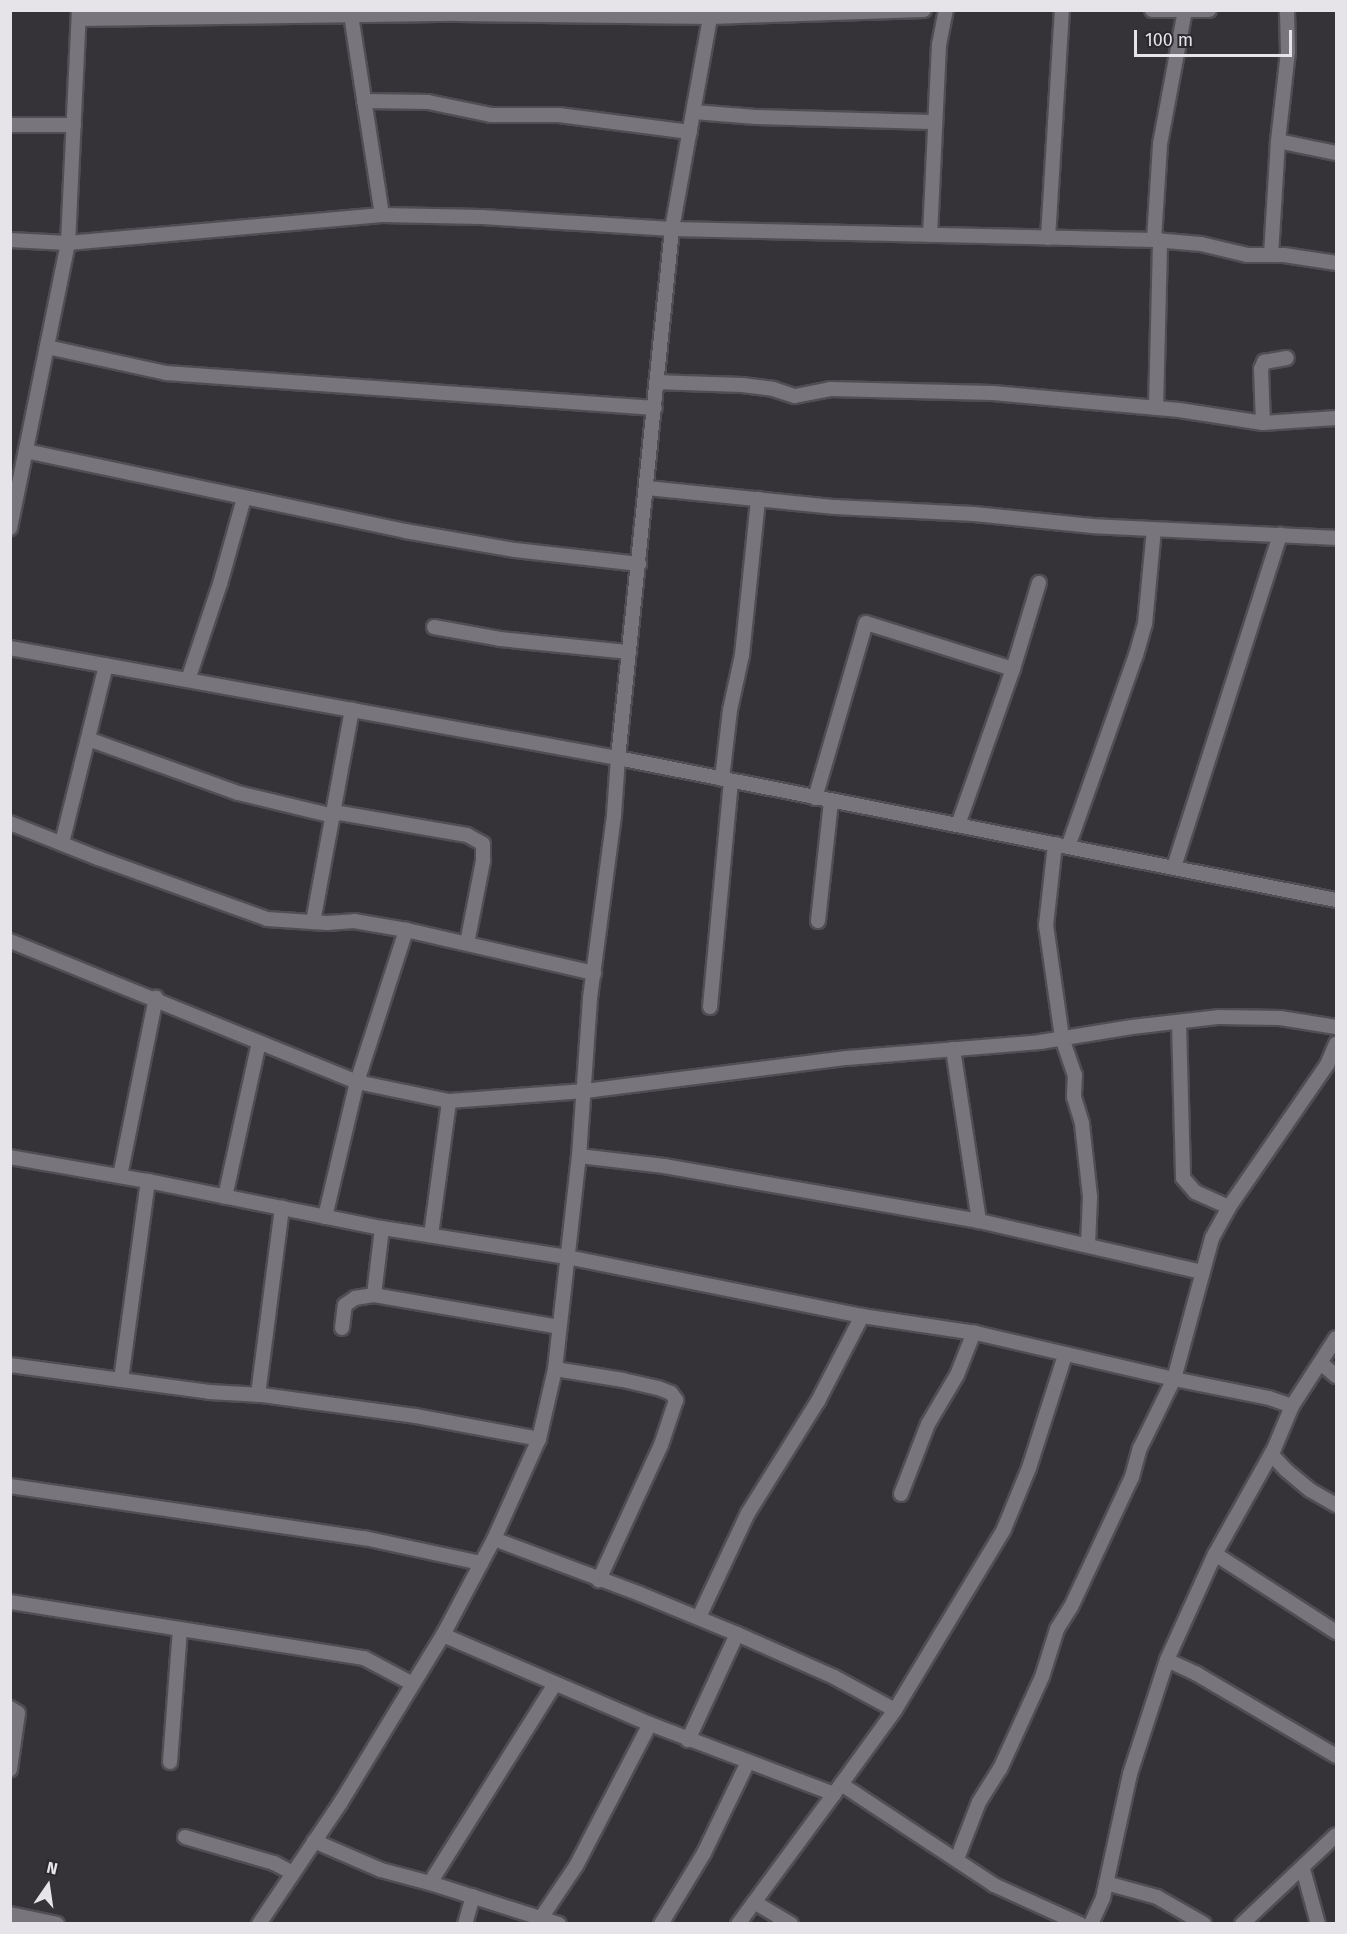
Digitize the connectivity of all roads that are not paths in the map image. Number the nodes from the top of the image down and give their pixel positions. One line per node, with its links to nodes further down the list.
1 (924, 10): 11 (street)
2 (946, 10): 14 (street)
3 (1062, 10): 23 (street)
4 (1152, 10): 7 (street)
5 (1209, 10): 7 (street)
6 (1287, 10): 18 (street)
7 (1185, 11): 25 (street)
8 (188, 14): 9 (street); 10 (street)
9 (79, 15): 16 (street)
10 (351, 15): 11 (street); 12 (street)
11 (710, 16): 13 (street)
12 (364, 101): 17 (street); 20 (street)
13 (694, 112): 14 (street); 17 (street)
14 (935, 122): 22 (street)
15 (10, 125): 16 (street)
16 (74, 125): 26 (street)
17 (690, 132): 21 (street)
18 (1278, 141): 19 (street); 27 (street)
19 (1336, 153)
20 (382, 216): 21 (street); 26 (street)
21 (672, 229): 22 (street); 31 (street)
22 (930, 235): 23 (street)
23 (1048, 238): 25 (street)
24 (10, 240): 26 (street)
25 (1157, 240): 27 (street); 33 (street)
26 (68, 243): 29 (street)
27 (1271, 255): 28 (street)
28 (1336, 263)
29 (47, 347): 32 (street); 36 (street)
30 (1287, 358): 35 (street)
31 (657, 382): 32 (street); 33 (street)
32 (655, 408): 37 (street)
33 (1156, 408): 35 (street)
34 (1336, 418): 35 (street)
35 (1263, 423)
36 (26, 451): 38 (street); 40 (street)
37 (647, 488): 39 (street); 44 (street)
38 (244, 498): 44 (street); 51 (street)
39 (758, 499): 41 (street); 55 (street)
40 (10, 528)
41 (1154, 529): 42 (street); 62 (street)
42 (1280, 534): 43 (street); 63 (street)
43 (1336, 538)
44 (639, 564): 48 (street)
45 (1039, 583): 50 (street)
46 (434, 627): 48 (street)
47 (10, 648): 49 (street)
48 (629, 652): 54 (street)
49 (106, 665): 51 (street); 53 (street)
50 (1013, 669): 56 (street); 60 (street)
51 (188, 680): 52 (street)
52 (352, 710): 54 (street); 58 (street)
53 (88, 739): 58 (street); 61 (street)
54 (618, 758): 55 (street); 70 (street)
55 (726, 780): 56 (street); 72 (street)
56 (815, 798): 57 (street)
57 (831, 801): 60 (street); 65 (street)
58 (334, 814): 66 (street); 69 (street)
59 (10, 823): 61 (street)
60 (958, 825): 62 (street)
61 (62, 843): 66 (street)
62 (1061, 846): 63 (street); 75 (street)
63 (1174, 867): 64 (street)
64 (1336, 900)
65 (818, 921)
66 (313, 922): 67 (street)
67 (406, 930): 69 (street); 79 (street)
68 (10, 941): 71 (street)
69 (467, 943): 70 (street)
70 (594, 973): 80 (street)
71 (156, 998): 76 (street); 84 (street)
72 (710, 1007)
73 (1179, 1022): 74 (street); 75 (street); 87 (street)
74 (1336, 1027)
75 (1062, 1038): 78 (street); 93 (street)
76 (260, 1042): 79 (street); 86 (street)
77 (1336, 1044): 87 (street)
78 (953, 1049): 80 (street); 90 (street)
79 (357, 1082): 81 (street); 89 (street)
80 (585, 1091): 81 (street); 82 (street)
81 (449, 1101): 92 (street)
82 (579, 1156): 90 (street); 94 (street)
83 (10, 1157): 84 (street)
84 (120, 1176): 85 (street)
85 (148, 1181): 86 (street); 108 (street)
86 (225, 1197): 88 (street)
87 (1229, 1207): 95 (street)
88 (282, 1208): 89 (street); 109 (street)
89 (325, 1217): 91 (street)
90 (979, 1221): 93 (street)
91 (382, 1228): 92 (street); 96 (street)
92 (431, 1235): 94 (street)
93 (1088, 1245): 95 (street)
94 (567, 1257): 97 (street); 98 (street)
95 (1202, 1272): 107 (street)
96 (374, 1295): 98 (street); 99 (street)
97 (862, 1316): 100 (street); 121 (street)
98 (559, 1327): 105 (street)
99 (342, 1328)
100 (974, 1332): 102 (street); 114 (street)
101 (1336, 1338): 103 (street)
102 (1065, 1355): 107 (street); 130 (street)
103 (1321, 1363): 106 (street); 110 (street)
104 (10, 1365): 108 (street)
105 (555, 1369): 111 (street); 119 (street)
106 (1336, 1376)
107 (1174, 1379): 110 (street); 141 (street)
108 (120, 1380): 109 (street)
109 (258, 1395): 111 (street)
110 (1292, 1406): 112 (street)
111 (539, 1439): 116 (street)
112 (1271, 1454): 115 (street); 117 (street)
113 (10, 1486): 118 (street)
114 (901, 1494)
115 (1336, 1505)
116 (494, 1539): 118 (street); 119 (street)
117 (1215, 1554): 123 (street); 126 (street)
118 (481, 1563): 125 (street)
119 (599, 1580): 121 (street)
120 (10, 1602): 122 (street)
121 (699, 1617): 124 (street)
122 (180, 1630): 127 (street); 134 (street)
123 (1336, 1632)
124 (737, 1634): 130 (street); 132 (street)
125 (443, 1635): 127 (street); 128 (street)
126 (1167, 1660): 133 (street); 145 (street)
127 (411, 1683): 140 (street)
128 (555, 1684): 131 (street); 144 (street)
129 (10, 1708): 136 (street)
130 (894, 1710): 137 (street)
131 (650, 1724): 132 (street); 149 (street)
132 (688, 1740): 135 (street)
133 (1336, 1756)
134 (170, 1762)
135 (748, 1762): 137 (street); 154 (street)
136 (10, 1769)
137 (838, 1789): 141 (street); 147 (street)
138 (1336, 1835): 142 (street)
139 (185, 1838): 143 (street)
140 (314, 1841): 143 (street); 144 (street)
141 (957, 1859): 157 (street)
142 (1303, 1869): 160 (street); 161 (street)
143 (293, 1873): 151 (street)
144 (430, 1883): 146 (street)
145 (1106, 1883): 158 (street); 159 (street)
146 (472, 1896): 149 (street); 152 (street)
147 (754, 1902): 155 (street); 156 (street)
148 (10, 1914): 150 (street)
149 (541, 1918): 153 (street)
150 (57, 1923)
151 (259, 1923)
152 (465, 1923)
153 (559, 1923)
154 (661, 1923)
155 (738, 1923)
156 (791, 1923)
157 (1080, 1923)
158 (1091, 1923)
159 (1204, 1923)
160 (1242, 1923)
161 (1318, 1923)

